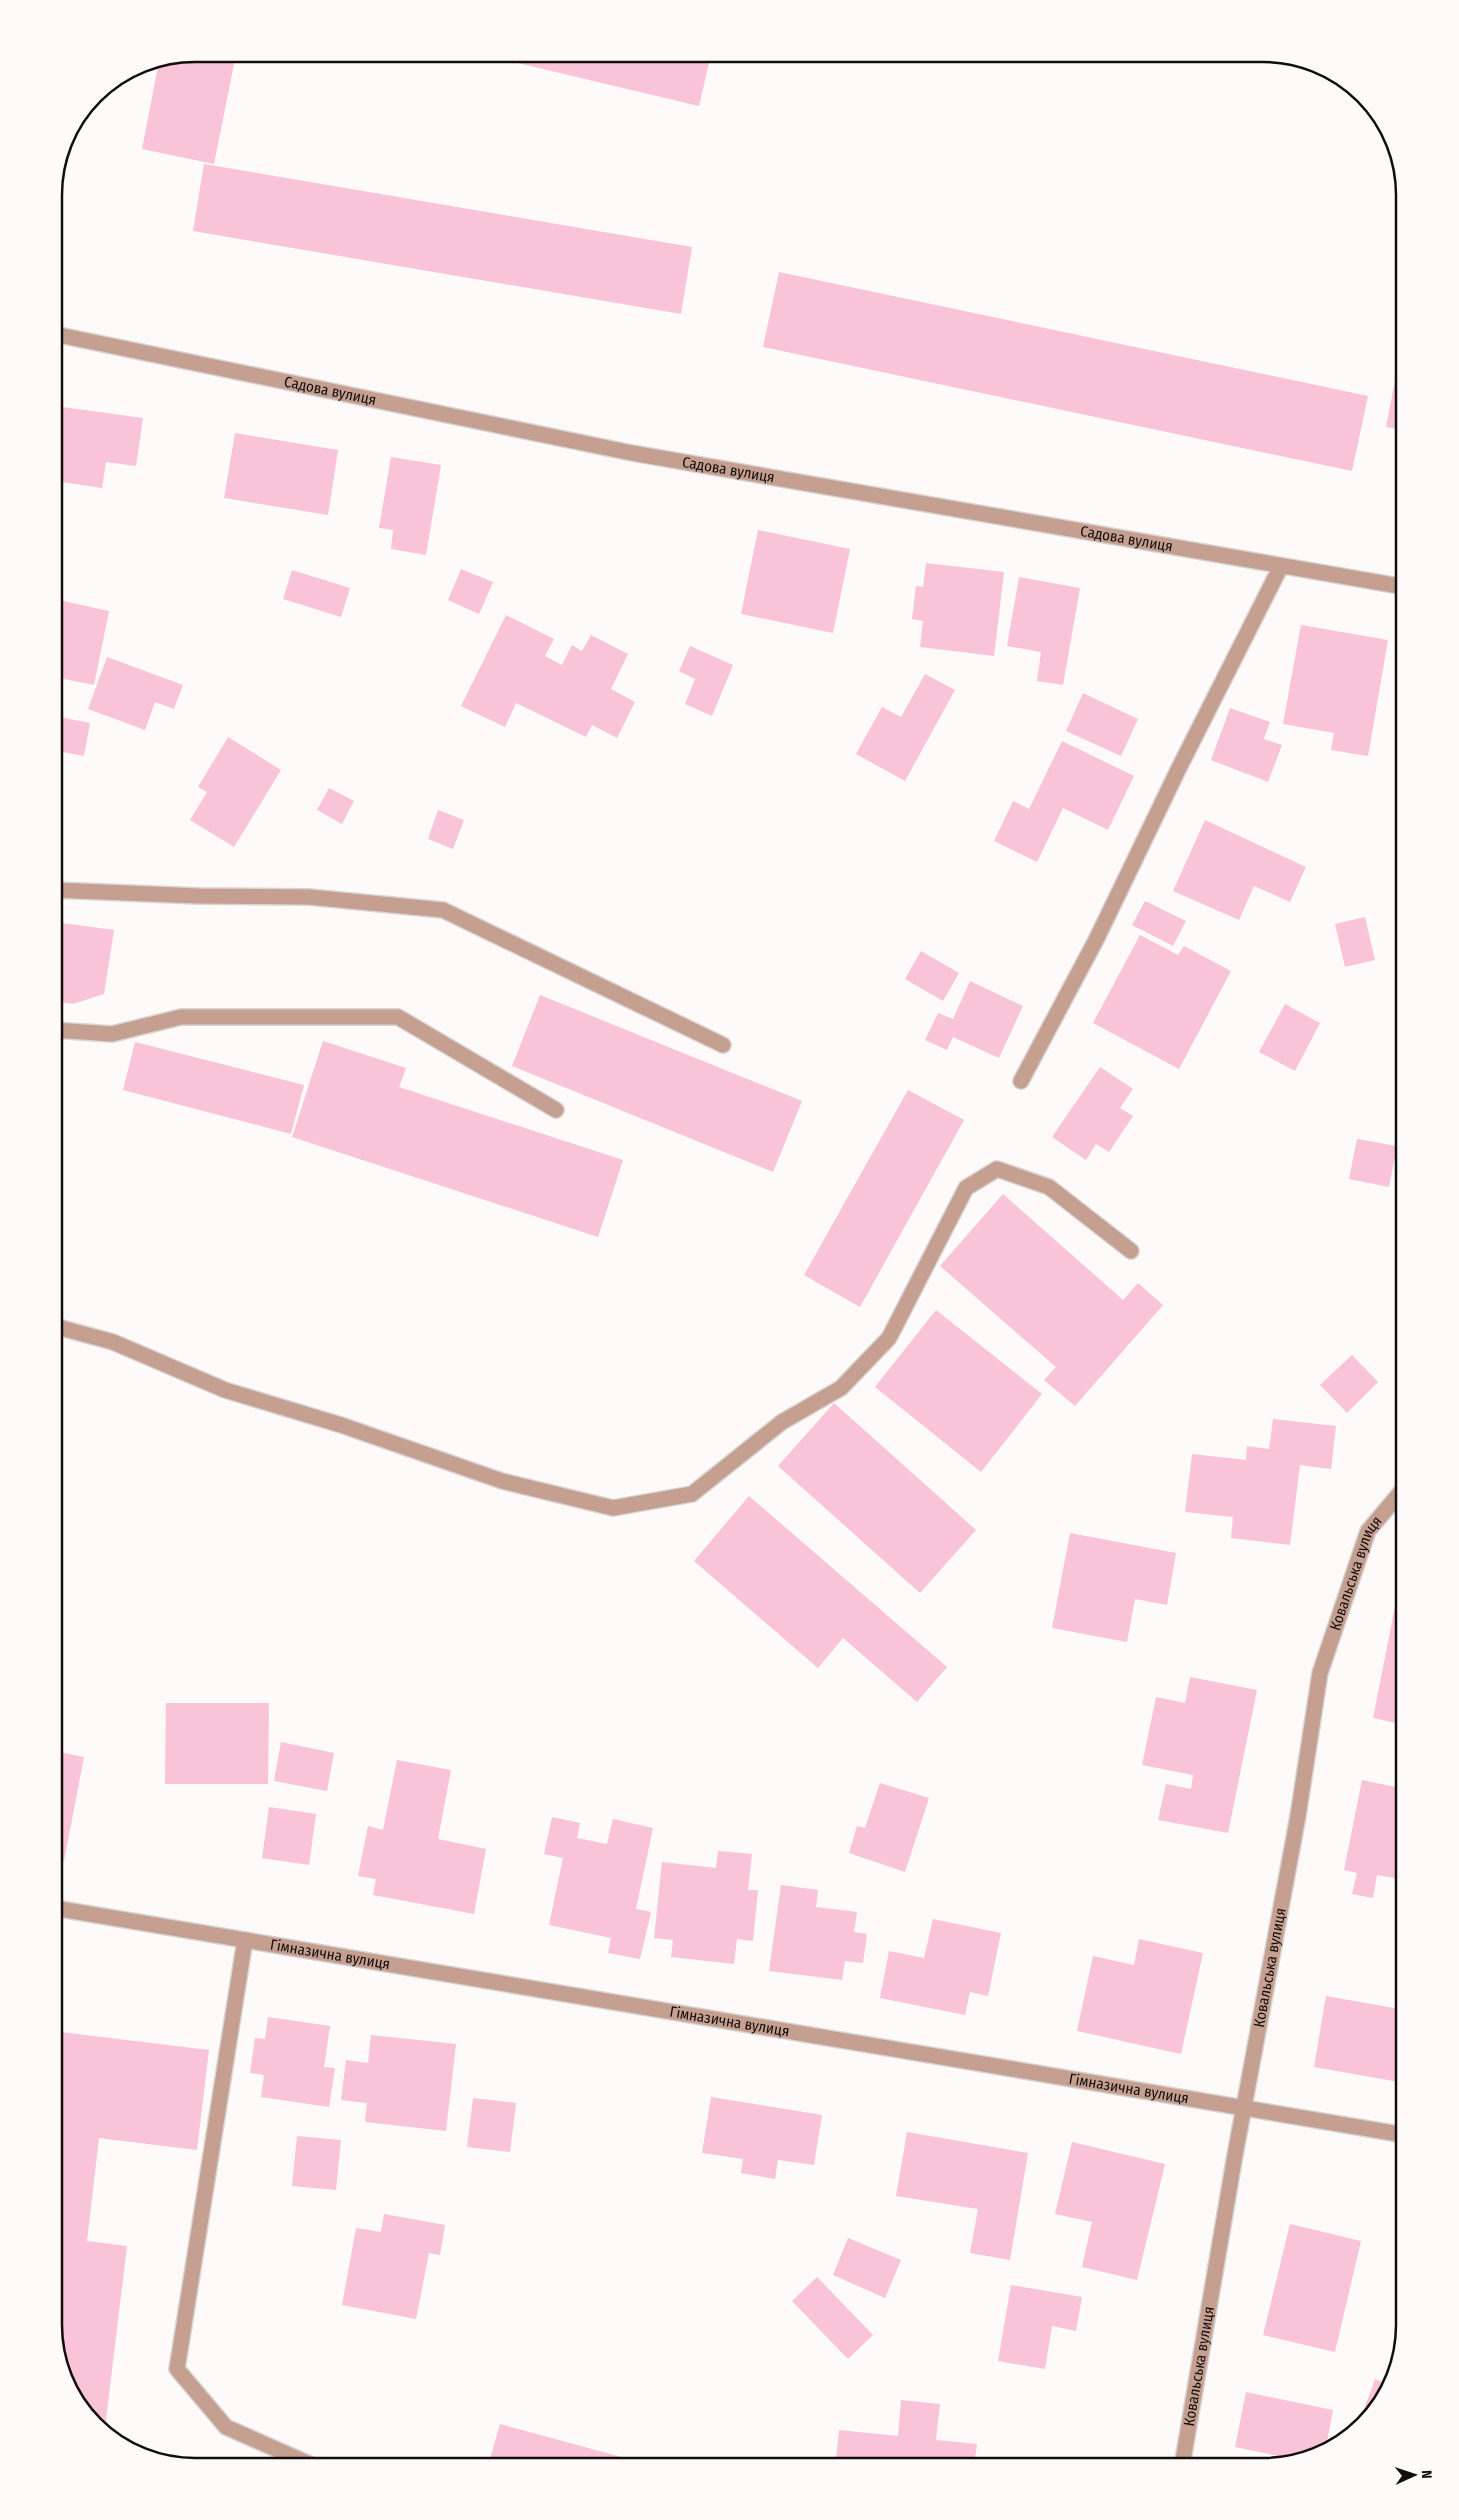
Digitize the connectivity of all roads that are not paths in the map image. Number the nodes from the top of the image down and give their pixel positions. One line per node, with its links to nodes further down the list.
1 (63, 336): 2 (street, Садова вулиця)
2 (1281, 566): 3 (street, Садова вулиця); 7 (street)
3 (1396, 585)
4 (63, 890): 6 (street)
5 (63, 1031): 8 (street)
6 (723, 1045)
7 (1021, 1082)
8 (556, 1110)
9 (1131, 1251): 10 (street)
10 (63, 1328)
11 (1396, 1498): 14 (street, Ковальська вулиця)
12 (63, 1910): 13 (street, Гімназична вулиця)
13 (245, 1940): 14 (street, Гімназична вулиця); 16 (street)
14 (1244, 2110): 15 (street, Гімназична вулиця); 17 (street, Ковальська вулиця)
15 (1396, 2135)
16 (294, 2457)
17 (1183, 2458)

